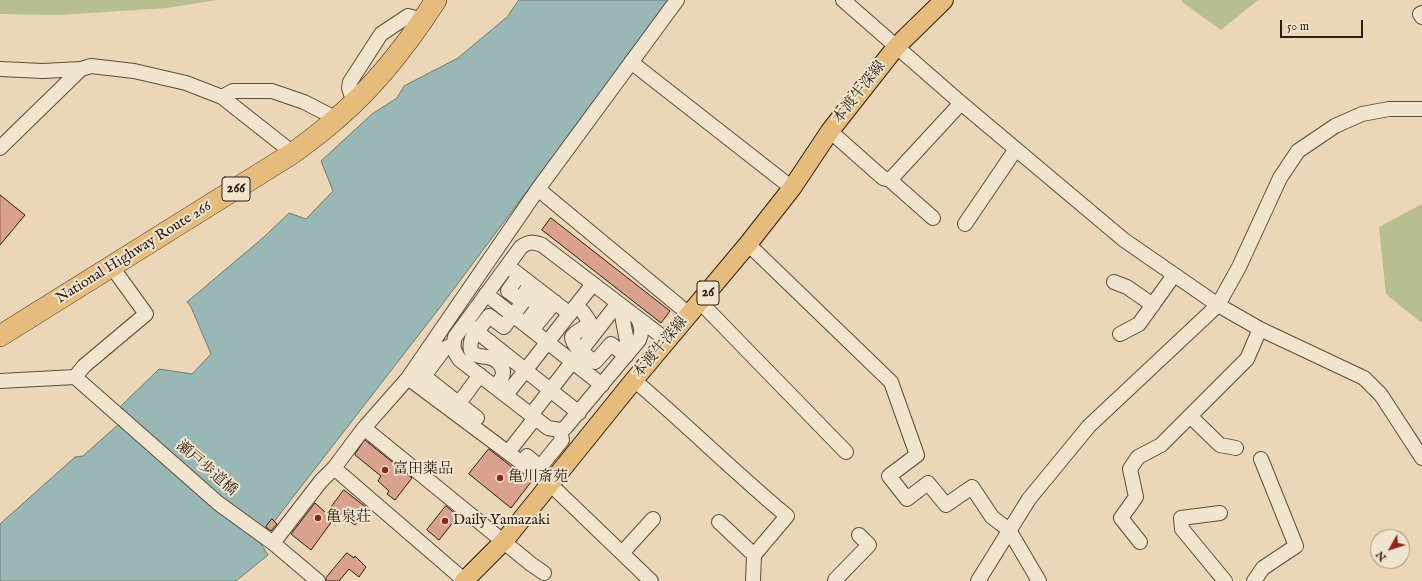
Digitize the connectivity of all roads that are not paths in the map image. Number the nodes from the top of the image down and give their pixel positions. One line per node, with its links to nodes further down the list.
1 (436, 0): 14 (highway, National Highway Route 266 / 266)
2 (677, 0): 8 (street)
3 (843, 0): 7 (street)
4 (944, 0): 7 (main road, 本渡牛深線 / 26)
5 (1422, 13): 6 (street)
6 (1422, 17)
7 (896, 47): 12 (street); 15 (main road, 本渡牛深線 / 26)
8 (631, 62): 20 (street); 21 (street)
9 (0, 69): 10 (street)
10 (80, 69): 11 (street); 16 (street)
11 (222, 97): 14 (street); 18 (street)
12 (961, 103): 17 (street); 19 (street)
13 (1422, 110): 36 (street)
14 (337, 119): 18 (highway, National Highway Route 266 / 266)
15 (830, 131): 19 (street); 20 (main road, 本渡牛深線 / 26)
16 (0, 148)
17 (1016, 149): 23 (street); 28 (street)
18 (293, 153): 26 (highway, National Highway Route 266 / 266)
19 (890, 180): 22 (street)
20 (792, 188): 24 (main road, 本渡牛深線 / 26)
21 (538, 189): 37 (street); 55 (street)
22 (933, 218)
23 (965, 224)
24 (748, 244): 37 (main road, 本渡牛深線 / 26); 77 (street)
25 (507, 266): 27 (street); 31 (street); 32 (street)
26 (112, 267): 46 (highway, National Highway Route 266 / 266); 54 (street)
27 (519, 275): 30 (street); 39 (street)
28 (1174, 275): 35 (street); 36 (street)
29 (1114, 282): 35 (street)
30 (531, 284): 33 (street); 42 (street)
31 (593, 284): 34 (street); 38 (street)
32 (486, 294): 39 (street); 41 (street)
33 (554, 302): 38 (street); 42 (street)
34 (619, 304): 40 (street); 50 (street); 51 (street)
35 (1153, 305): 45 (street)
36 (1218, 305): 43 (street); 77 (street)
37 (695, 308): 47 (main road, 本渡牛深線 / 26); 69 (street)
38 (573, 310): 48 (street); 51 (street)
39 (513, 315): 42 (street); 44 (street)
40 (638, 318): 47 (street); 50 (street)
41 (465, 322): 44 (street); 49 (street)
42 (528, 327): 48 (street)
43 (1260, 329): 63 (street); 71 (street)
44 (477, 332): 52 (street); 60 (street)
45 (1120, 334)
46 (0, 336)
47 (668, 341): 56 (main road, 本渡牛深線 / 26)
48 (547, 342): 51 (street); 52 (street)
49 (453, 345): 53 (street); 61 (street)
50 (628, 354): 51 (street); 58 (street)
51 (576, 356): 58 (street); 59 (street)
52 (526, 370): 59 (street); 60 (street)
53 (480, 376): 60 (street); 61 (street)
54 (74, 377): 57 (street); 80 (street, 瀬戸歩道橋)
55 (408, 378): 65 (street); 73 (street)
56 (634, 380): 73 (main road, 本渡牛深線 / 26); 83 (street)
57 (0, 381)
58 (602, 386): 62 (street)
59 (550, 390): 62 (street); 64 (street)
60 (500, 391): 64 (street)
61 (459, 404): 67 (street)
62 (579, 413): 66 (street)
63 (1190, 416): 68 (street); 81 (street)
64 (533, 417): 66 (street); 67 (street)
65 (364, 428): 72 (street); 79 (street)
66 (560, 430): 67 (street)
67 (513, 446)
68 (1236, 448)
69 (846, 452)
70 (1261, 458): 93 (street)
71 (1422, 458)
72 (334, 468): 80 (street); 87 (street)
73 (550, 484): 79 (main road, 本渡牛深線 / 26); 82 (street)
74 (1220, 513): 92 (street)
75 (653, 519): 82 (street)
76 (719, 522): 83 (street)
77 (1009, 530): 90 (street); 91 (street)
78 (859, 535): 89 (street)
79 (504, 541): 84 (street); 87 (main road, 本渡牛深線 / 26)
80 (273, 542): 86 (street, 瀬戸歩道橋)
81 (1140, 542)
82 (622, 553): 85 (street)
83 (754, 555): 88 (street)
84 (544, 573)
85 (646, 579)
86 (318, 581)
87 (464, 581)
88 (753, 581)
89 (836, 581)
90 (978, 581)
91 (1039, 581)
92 (1225, 581)
93 (1254, 581)

